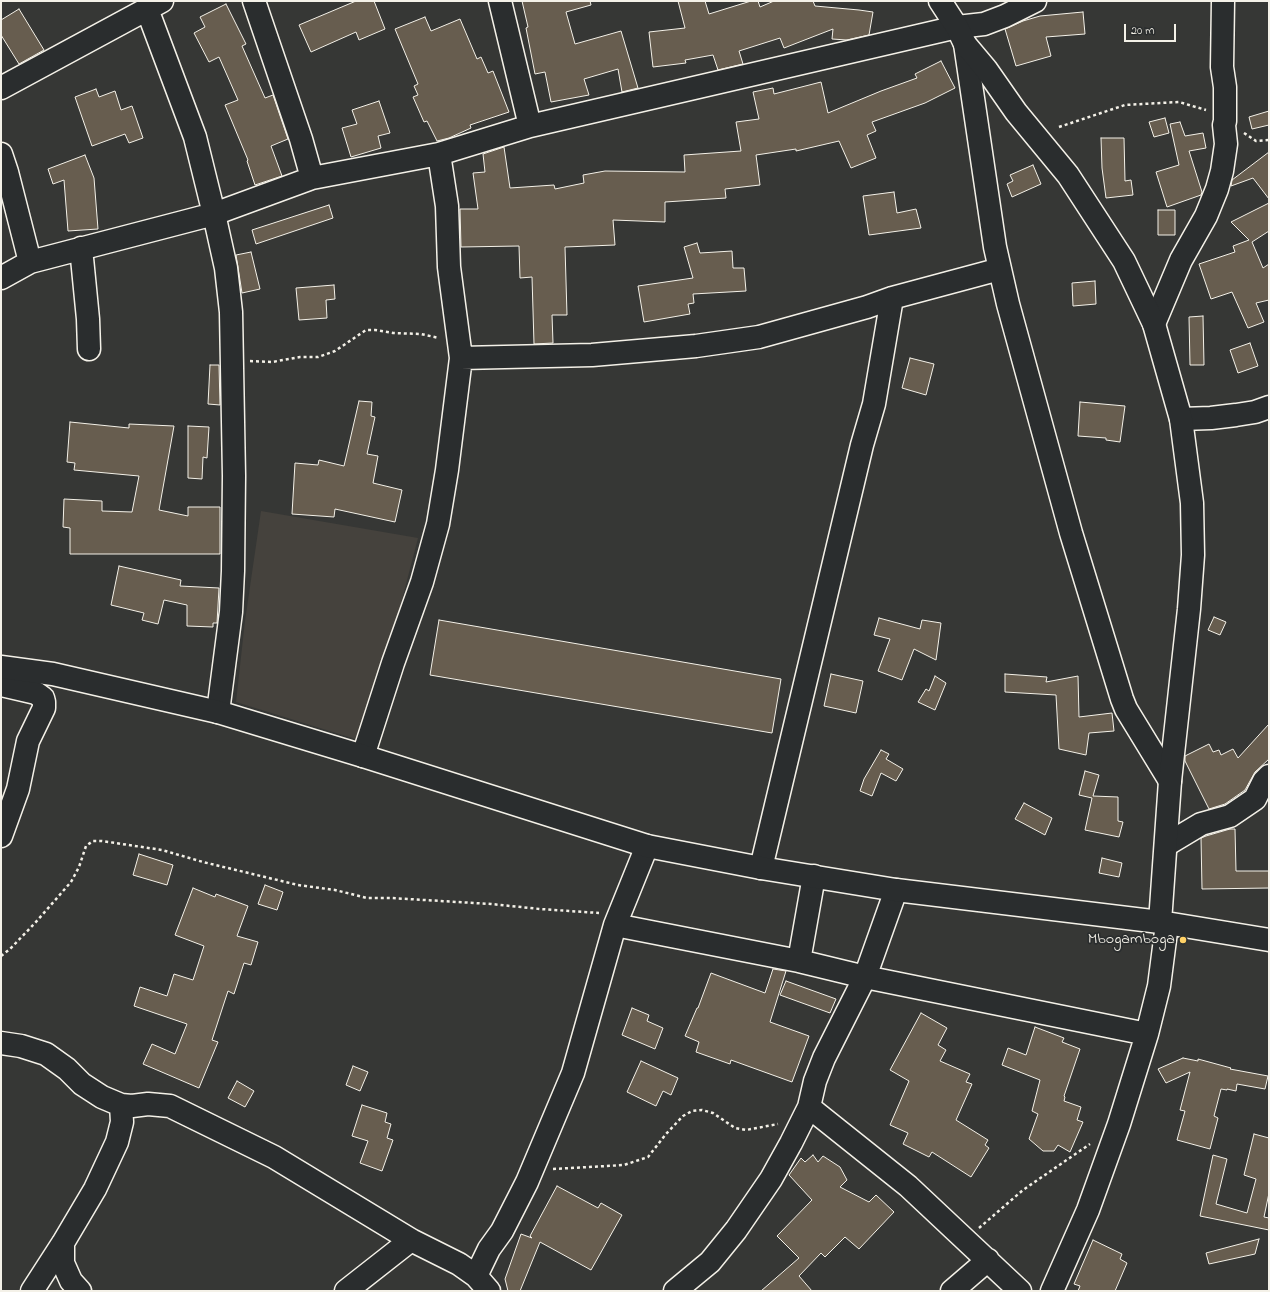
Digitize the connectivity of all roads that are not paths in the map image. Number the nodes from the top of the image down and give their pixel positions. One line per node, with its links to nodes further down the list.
1 (254, 1): 12 (street)
2 (500, 1): 9 (street)
3 (940, 1): 7 (street)
4 (1035, 1): 7 (street)
5 (1223, 1): 19 (street)
6 (155, 5): 8 (street); 13 (street)
7 (961, 35): 9 (street); 16 (street); 19 (street)
8 (1, 88)
9 (530, 126): 11 (street)
10 (1, 154): 15 (street)
11 (439, 154): 12 (street); 20 (street)
12 (312, 178): 13 (street)
13 (214, 214): 14 (street); 26 (street)
14 (81, 248): 15 (street); 21 (street)
15 (30, 262): 17 (street)
16 (1000, 269): 18 (street); 29 (street)
17 (1, 278)
18 (892, 298): 20 (street); 33 (street)
19 (1154, 324): 23 (street)
20 (460, 348): 27 (street)
21 (89, 349)
22 (1269, 406): 23 (street)
23 (1181, 419): 29 (street)
24 (1, 666): 26 (street)
25 (1, 685): 30 (street)
26 (218, 712): 27 (street)
27 (363, 756): 32 (street)
28 (1269, 776): 31 (street)
29 (1170, 781): 31 (street)
30 (1, 836)
31 (1166, 845): 37 (street)
32 (647, 846): 33 (street); 36 (street)
33 (761, 868): 34 (street)
34 (814, 876): 35 (street); 39 (street)
35 (896, 890): 37 (street); 40 (street)
36 (618, 919): 39 (street); 48 (street)
37 (1163, 923): 38 (street); 41 (street)
38 (1269, 940)
39 (799, 961): 40 (street)
40 (864, 977): 41 (street); 44 (street)
41 (1147, 1034): 55 (street)
42 (1, 1043): 43 (street)
43 (121, 1105): 45 (street); 46 (street)
44 (806, 1112): 47 (street); 52 (street)
45 (411, 1240): 48 (street); 51 (street)
46 (63, 1243): 49 (street); 50 (street)
47 (988, 1260): 53 (street); 54 (street)
48 (482, 1283)
49 (32, 1291)
50 (80, 1291)
51 (346, 1291)
52 (675, 1291)
53 (952, 1291)
54 (1020, 1291)
55 (1052, 1291)

